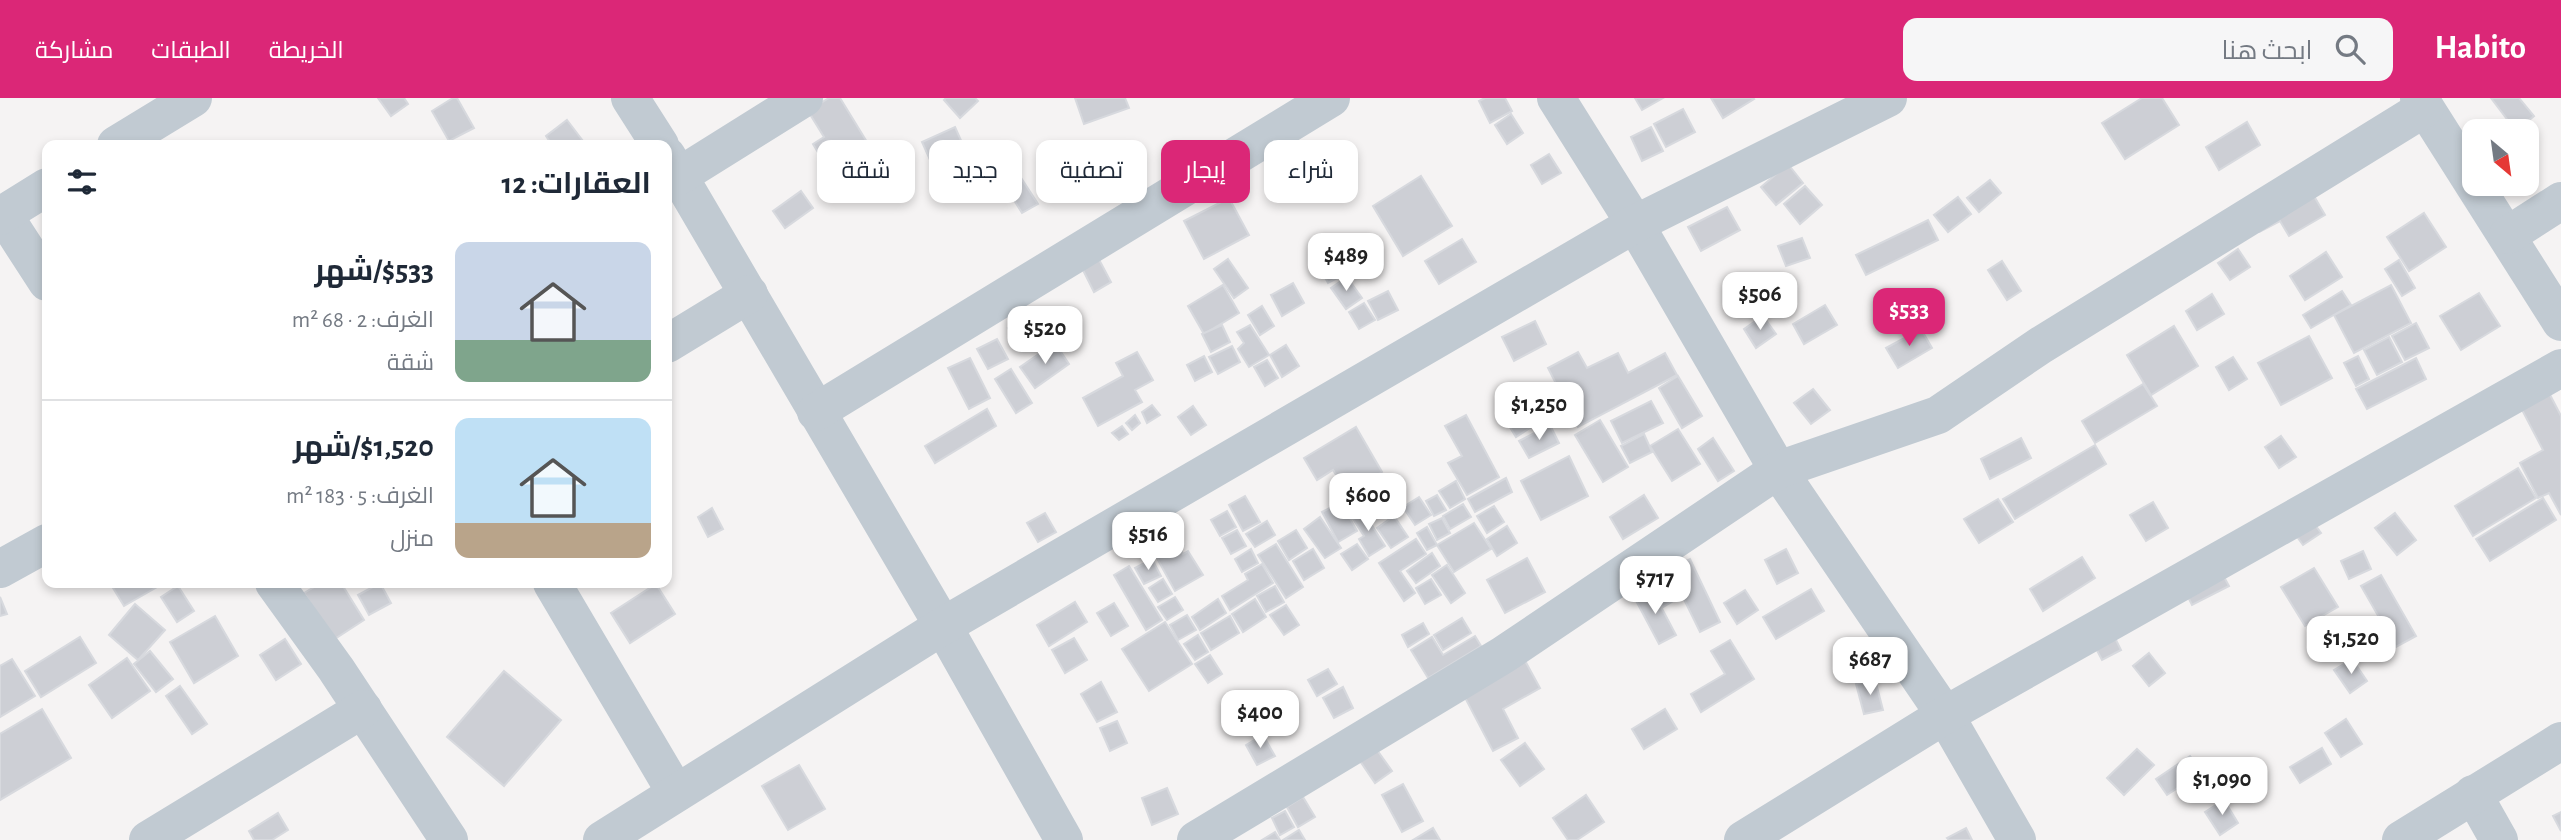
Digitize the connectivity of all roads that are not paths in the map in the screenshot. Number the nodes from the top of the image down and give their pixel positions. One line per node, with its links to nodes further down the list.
1 (193, 98): 8 (street)
2 (630, 98): 9 (street)
3 (804, 98): 10 (street)
4 (1331, 98): 22 (street)
5 (1556, 98): 15 (street)
6 (1888, 98): 15 (street)
7 (2422, 103): 16 (street); 23 (street)
8 (126, 140)
9 (657, 140)
10 (672, 158)
11 (672, 164): 18 (street)
12 (42, 190): 14 (street)
13 (2561, 201): 16 (street)
14 (1, 215): 17 (street)
15 (1635, 224): 23 (street); 28 (street)
16 (2508, 235): 19 (street)
17 (42, 275)
18 (749, 294): 20 (street); 22 (street)
19 (2561, 322)
20 (672, 341)
21 (2561, 368): 30 (street)
22 (816, 412): 28 (street)
23 (1778, 470): 30 (street); 38 (street)
24 (42, 546): 25 (street)
25 (0, 569)
26 (287, 588): 29 (street)
27 (555, 588): 32 (street)
28 (943, 626): 32 (street); 37 (street)
29 (363, 709): 35 (street); 36 (street)
30 (1945, 715): 39 (street); 40 (street)
31 (2561, 741): 33 (street)
32 (676, 793): 34 (street)
33 (2473, 794): 41 (street); 42 (street)
34 (624, 834)
35 (148, 840)
36 (449, 840)
37 (1064, 840)
38 (1195, 840)
39 (1743, 840)
40 (2017, 840)
41 (2401, 840)
42 (2499, 840)

